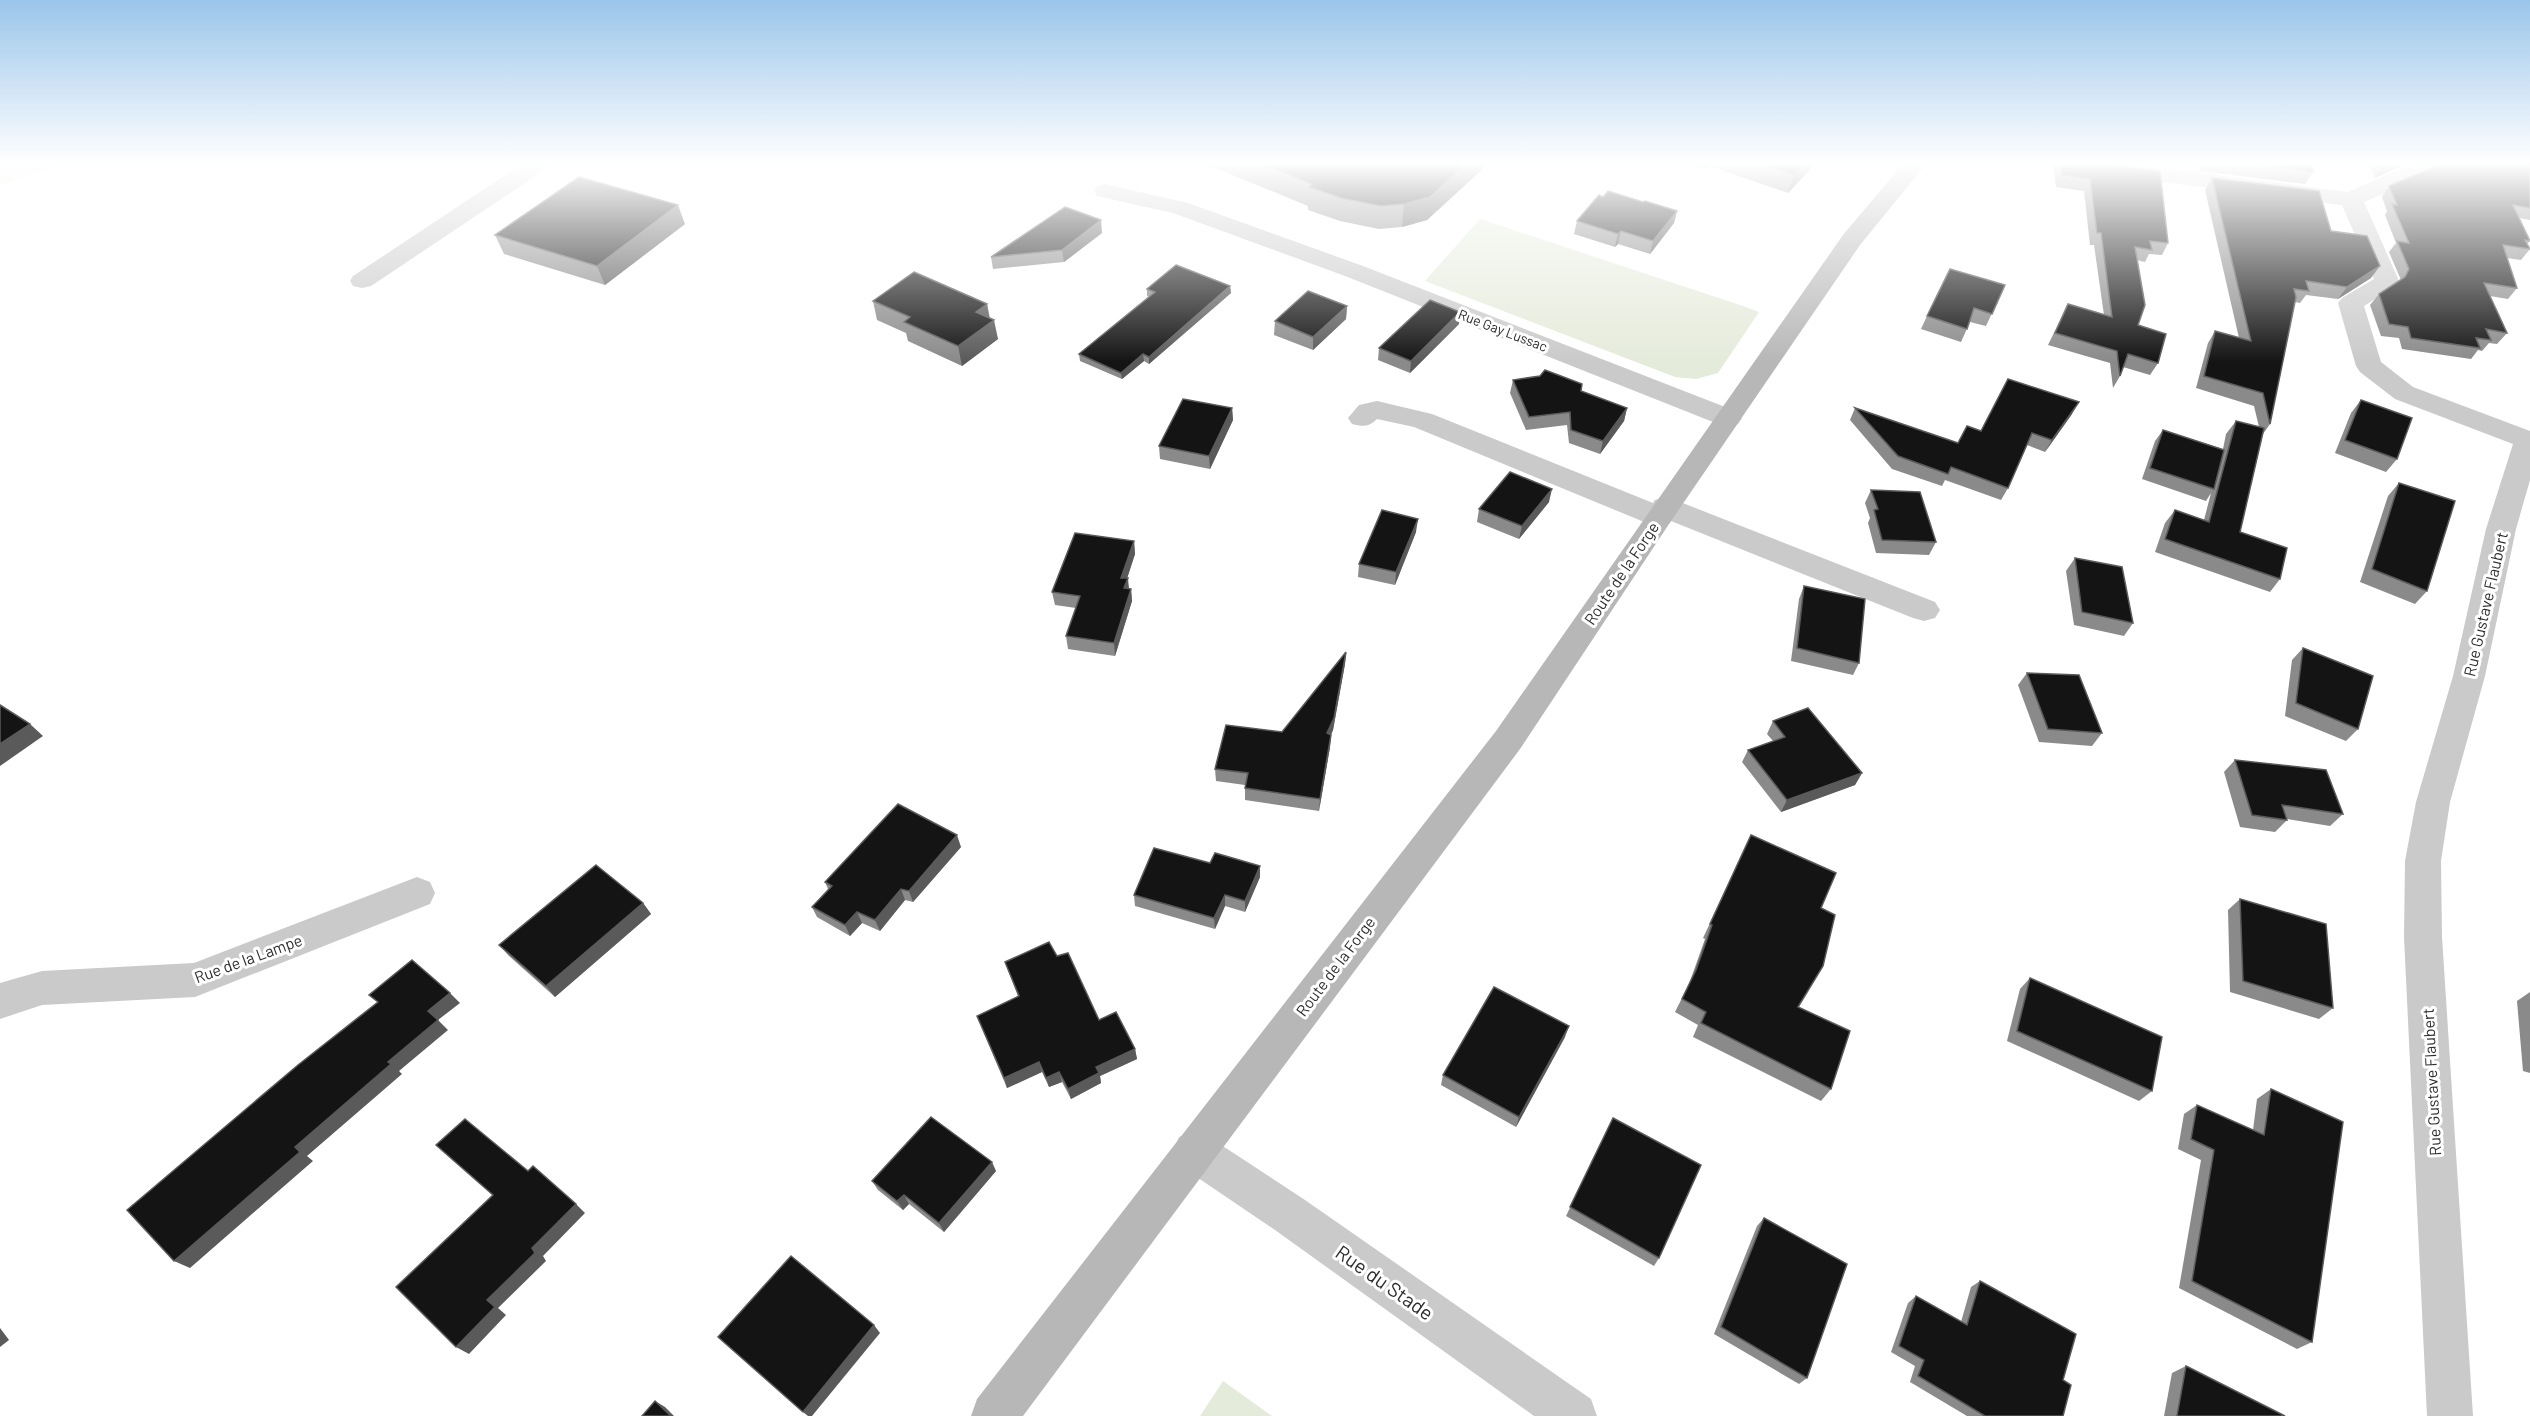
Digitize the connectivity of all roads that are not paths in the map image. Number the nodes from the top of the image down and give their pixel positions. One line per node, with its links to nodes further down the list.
1 (439, 230): 5 (street)
2 (1240, 230): 7 (street, Rue Gay Lussac)
3 (1859, 230): 7 (main road, Route de la Forge)
4 (2365, 230): 15 (street, Rue Gustave Flaubert)
5 (362, 281)
6 (1362, 418): 8 (street)
7 (1728, 418): 8 (main road, Route de la Forge)
8 (1662, 512): 9 (street, Route de la Forge); 12 (main road, Route de la Forge)
9 (1924, 610)
10 (417, 893): 11 (street, Rue de la Lampe)
11 (0, 1000)
12 (1194, 1151): 13 (main road, Route de la Forge); 14 (street, Rue du Stade)
13 (994, 1416)
14 (1574, 1416)
15 (2450, 1416)

